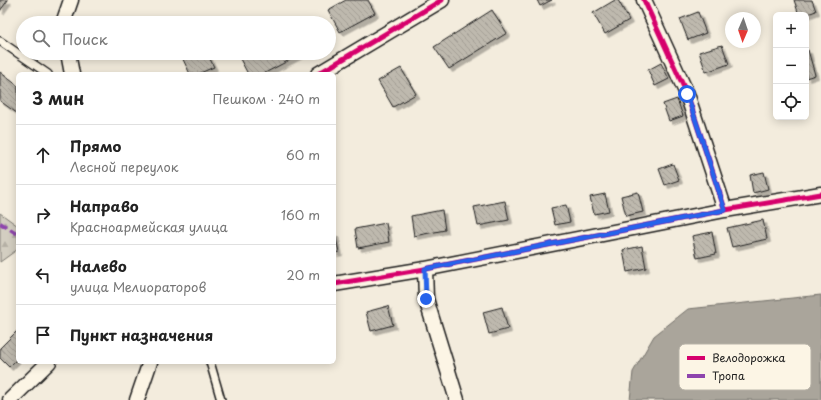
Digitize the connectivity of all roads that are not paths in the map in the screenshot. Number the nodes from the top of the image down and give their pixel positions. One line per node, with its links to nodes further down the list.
1 (71, 0): 4 (street)
2 (442, 0): 11 (street)
3 (644, 0): 13 (street)
4 (65, 16)
5 (0, 41): 6 (lane)
6 (16, 52)
7 (28, 60): 9 (lane)
8 (69, 60): 10 (street)
9 (45, 72)
10 (72, 72)
11 (321, 72)
12 (821, 194): 13 (street)
13 (725, 210): 14 (street)
14 (425, 269): 15 (street); 22 (street)
15 (336, 284)
16 (47, 364): 19 (street)
17 (149, 364): 20 (street)
18 (211, 364): 21 (lane)
19 (10, 400)
20 (137, 400)
21 (221, 400)
22 (458, 400)

